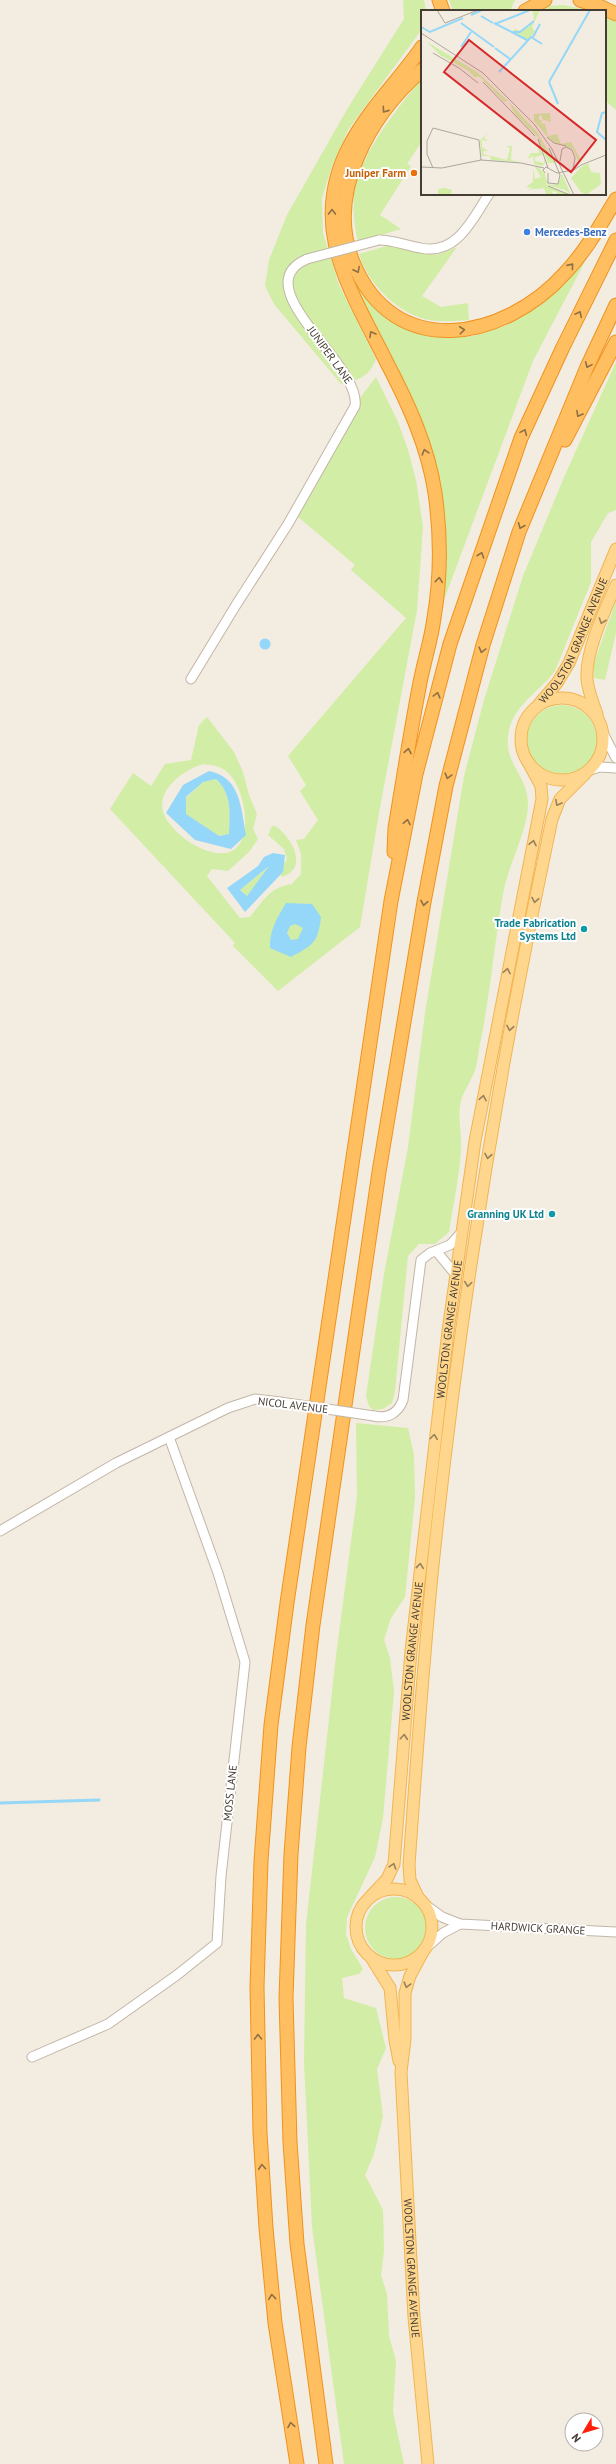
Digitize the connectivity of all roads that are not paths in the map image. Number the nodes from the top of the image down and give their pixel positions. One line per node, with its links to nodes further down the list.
1 (525, 0): 4 (highway)
2 (545, 0): 5 (highway)
3 (580, 0): 6 (highway)
4 (523, 10)
5 (525, 10)
6 (616, 14)
7 (421, 49): 24 (highway, one-way to 7)
8 (421, 71): 10 (highway, one-way to 10)
9 (488, 195): 17 (street, JUNIPER LANE, bridge)
10 (616, 198)
11 (616, 240): 24 (highway, one-way to 11)
12 (616, 305): 14 (highway, one-way to 14)
13 (616, 342): 14 (highway, one-way to 14)
14 (536, 490): 39 (highway, one-way to 39)
15 (616, 549): 18 (main road, WOOLSTON GRANGE AVENUE)
16 (616, 585): 19 (main road, WOOLSTON GRANGE AVENUE, one-way to 19)
17 (191, 679)
18 (536, 707): 19 (main road); 21 (main road)
19 (603, 730): 20 (street); 23 (main road)
20 (616, 758)
21 (528, 762): 23 (main road); 25 (main road, WOOLSTON GRANGE AVENUE, one-way to 21)
22 (616, 768): 23 (street)
23 (587, 772): 31 (main road, WOOLSTON GRANGE AVENUE, one-way to 31)
24 (392, 901): 38 (highway, one-way to 24)
25 (462, 1232): 26 (street, NICOL AVENUE); 27 (main road, WOOLSTON GRANGE AVENUE)
26 (437, 1252): 27 (street); 28 (street, NICOL AVENUE, bridge)
27 (456, 1275): 30 (main road, WOOLSTON GRANGE AVENUE, one-way to 27)
28 (169, 1437): 29 (street, NICOL AVENUE); 36 (street, MOSS LANE)
29 (0, 1531)
30 (370, 1898): 31 (main road); 35 (main road)
31 (422, 1901): 32 (street, HARDWICK GRANGE); 34 (main road)
32 (460, 1924): 33 (street, HARDWICK GRANGE); 34 (street)
33 (616, 1932)
34 (425, 1949): 35 (main road); 37 (main road, WOOLSTON GRANGE AVENUE, one-way to 37)
35 (369, 1955): 37 (main road, WOOLSTON GRANGE AVENUE)
36 (32, 2058)
37 (401, 2072): 40 (main road, WOOLSTON GRANGE AVENUE)
38 (297, 2464)
39 (326, 2464)
40 (428, 2464)

